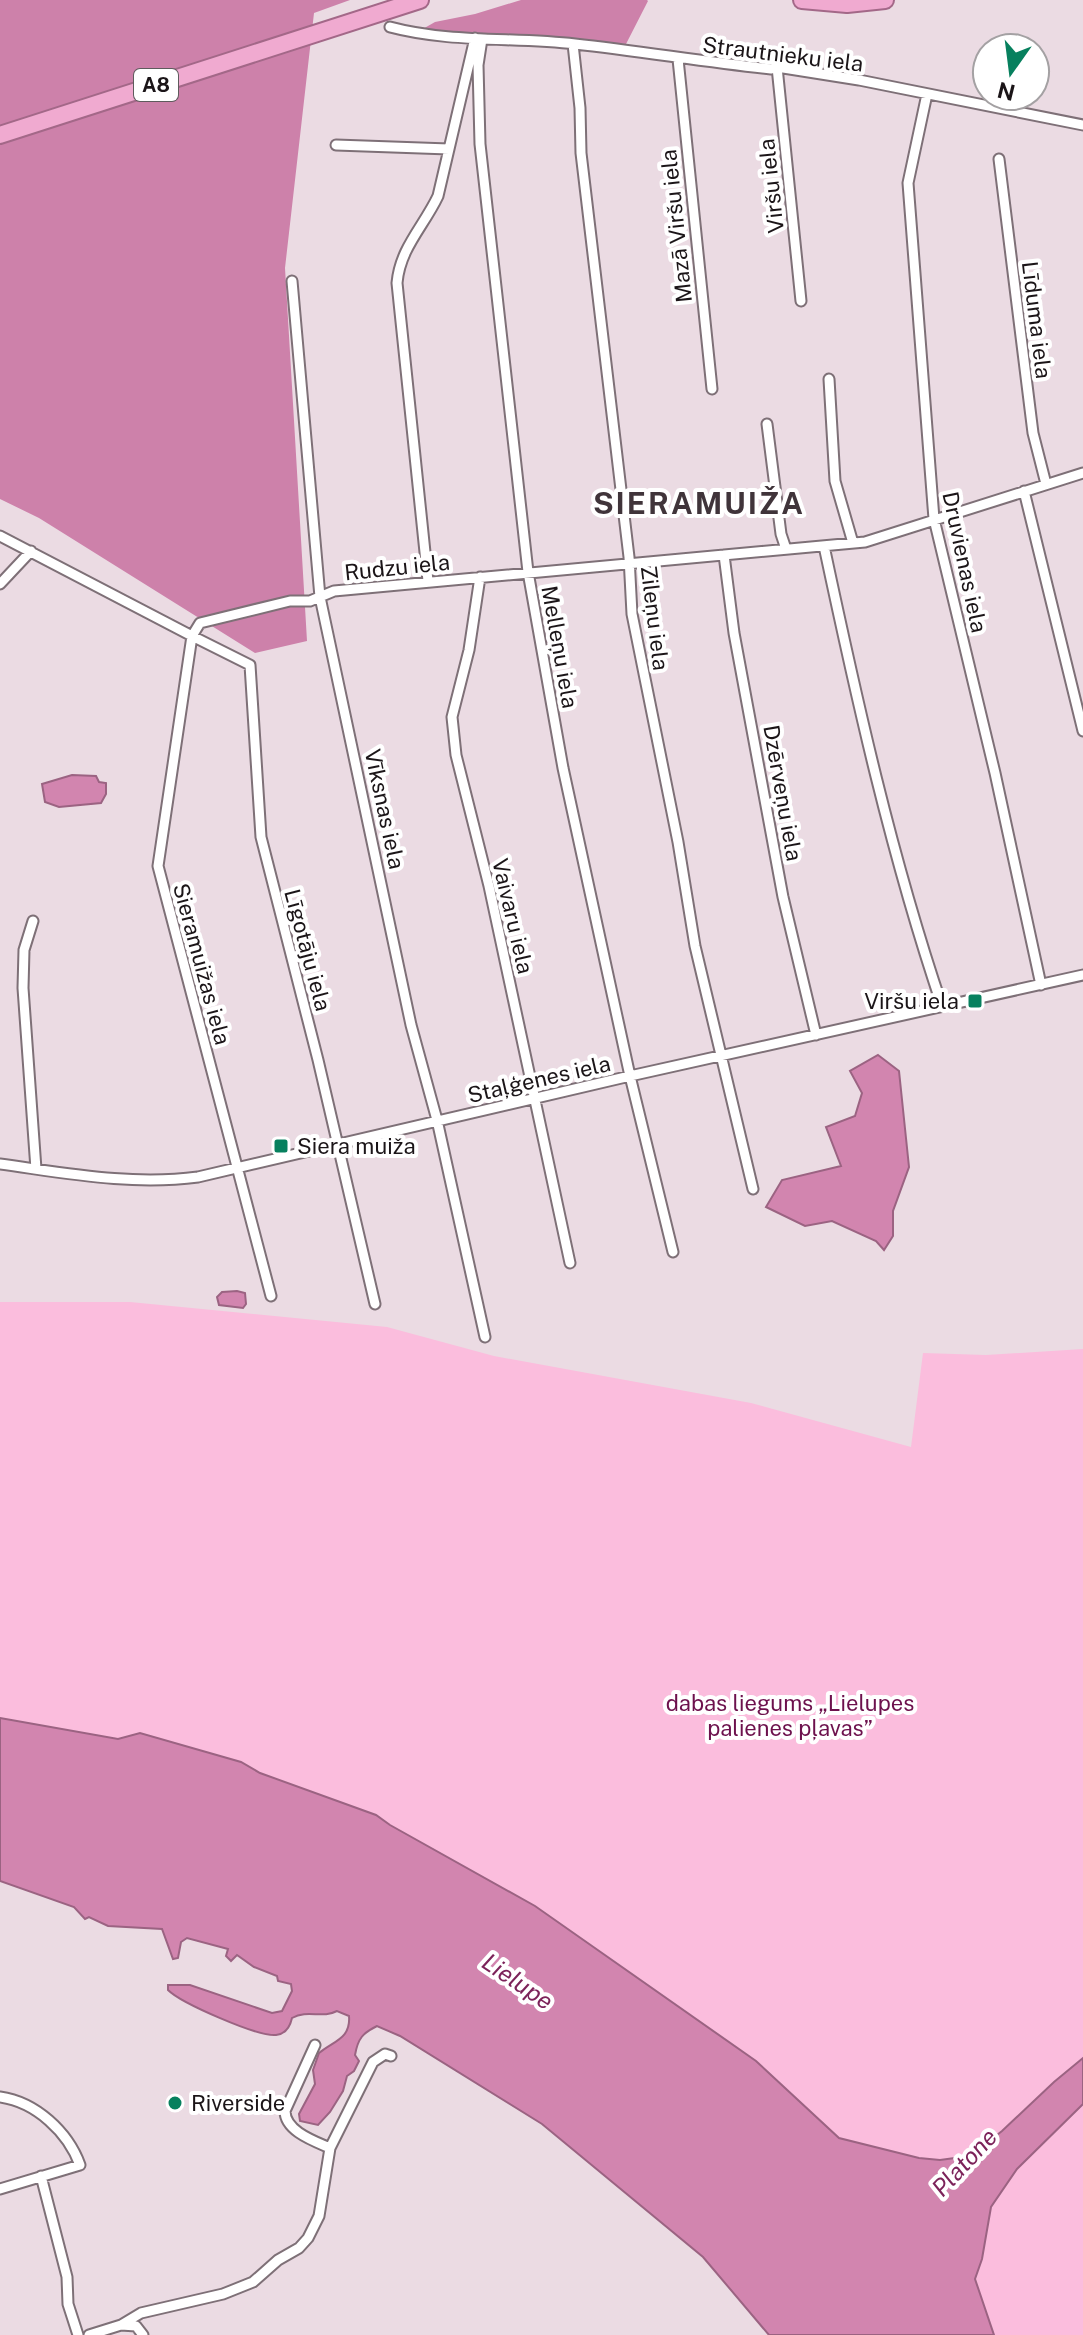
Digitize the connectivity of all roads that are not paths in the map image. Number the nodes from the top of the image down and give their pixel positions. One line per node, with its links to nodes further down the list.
1 (420, 0): 11 (highway, A8)
2 (802, 0): 3 (highway)
3 (885, 0)
4 (390, 27): 5 (street, Strautnieku iela)
5 (479, 38): 6 (street, Strautnieku iela); 13 (street); 31 (street, Melleņu iela)
6 (573, 44): 7 (street, Strautnieku iela); 30 (street, Zileņu iela)
7 (678, 59): 8 (street, Strautnieku iela); 18 (street, Mazā Viršu iela)
8 (777, 67): 9 (street, Strautnieku iela); 16 (street, Viršu iela)
9 (927, 94): 10 (street, Strautnieku iela); 23 (street, Druvienas iela)
10 (1083, 125)
11 (0, 135)
12 (336, 145): 13 (street)
13 (449, 149): 33 (street)
14 (999, 159): 21 (street, Līduma iela)
15 (292, 281): 35 (street, Vīksnas iela)
16 (801, 301)
17 (829, 379): 25 (street)
18 (712, 389)
19 (767, 424): 27 (street)
20 (1083, 473): 21 (street, Rudzu iela)
21 (1046, 484): 22 (street, Rudzu iela)
22 (1024, 491): 23 (street, Rudzu iela); 37 (street)
23 (934, 519): 25 (street, Rudzu iela); 40 (street, Druvienas iela)
24 (0, 536): 28 (street)
25 (853, 543): 26 (street, Rudzu iela)
26 (824, 546): 27 (street, Rudzu iela); 41 (street)
27 (786, 549): 29 (street, Rudzu iela)
28 (31, 551): 34 (street); 36 (street)
29 (724, 555): 30 (street, Rudzu iela); 42 (street, Dzērveņu iela)
30 (629, 563): 31 (street, Rudzu iela); 43 (street, Zileņu iela)
31 (528, 572): 32 (street, Rudzu iela); 44 (street, Melleņu iela)
32 (480, 577): 33 (street, Rudzu iela); 45 (street, Vaivaru iela)
33 (428, 581): 35 (street, Rudzu iela)
34 (0, 584)
35 (320, 597): 36 (street, Rudzu iela); 46 (street, Vīksnas iela)
36 (192, 636): 47 (street, Līgotāju iela); 49 (street, Sieramuižas iela)
37 (1083, 731)
38 (33, 921): 50 (street)
39 (1083, 975): 40 (street, Staļģenes iela)
40 (1041, 985): 41 (street, Staļģenes iela)
41 (942, 1006): 42 (street, Staļģenes iela)
42 (816, 1035): 43 (street, Staļģenes iela)
43 (721, 1057): 44 (street, Staļģenes iela); 51 (street, Zileņu iela)
44 (630, 1076): 45 (street, Staļģenes iela); 52 (street, Melleņu iela)
45 (535, 1098): 46 (street, Staļģenes iela); 53 (street, Vaivaru iela)
46 (437, 1120): 47 (street, Staļģenes iela); 56 (street, Vīksnas iela)
47 (339, 1143): 49 (street, Staļģenes iela); 55 (street, Līgotāju iela)
48 (0, 1164): 50 (street, Staļģenes iela)
49 (237, 1167): 50 (street, Staļģenes iela); 54 (street, Sieramuižas iela)
50 (36, 1169)
51 (753, 1189)
52 (673, 1252)
53 (570, 1263)
54 (271, 1296)
55 (375, 1304)
56 (485, 1337)
57 (315, 2045): 60 (street)
58 (391, 2056): 60 (street)
59 (0, 2097): 61 (street)
60 (330, 2148): 63 (street)
61 (41, 2176): 62 (street); 64 (street)
62 (0, 2189)
63 (121, 2325): 65 (street); 66 (street)
64 (78, 2335)
65 (89, 2335)
66 (143, 2335)

